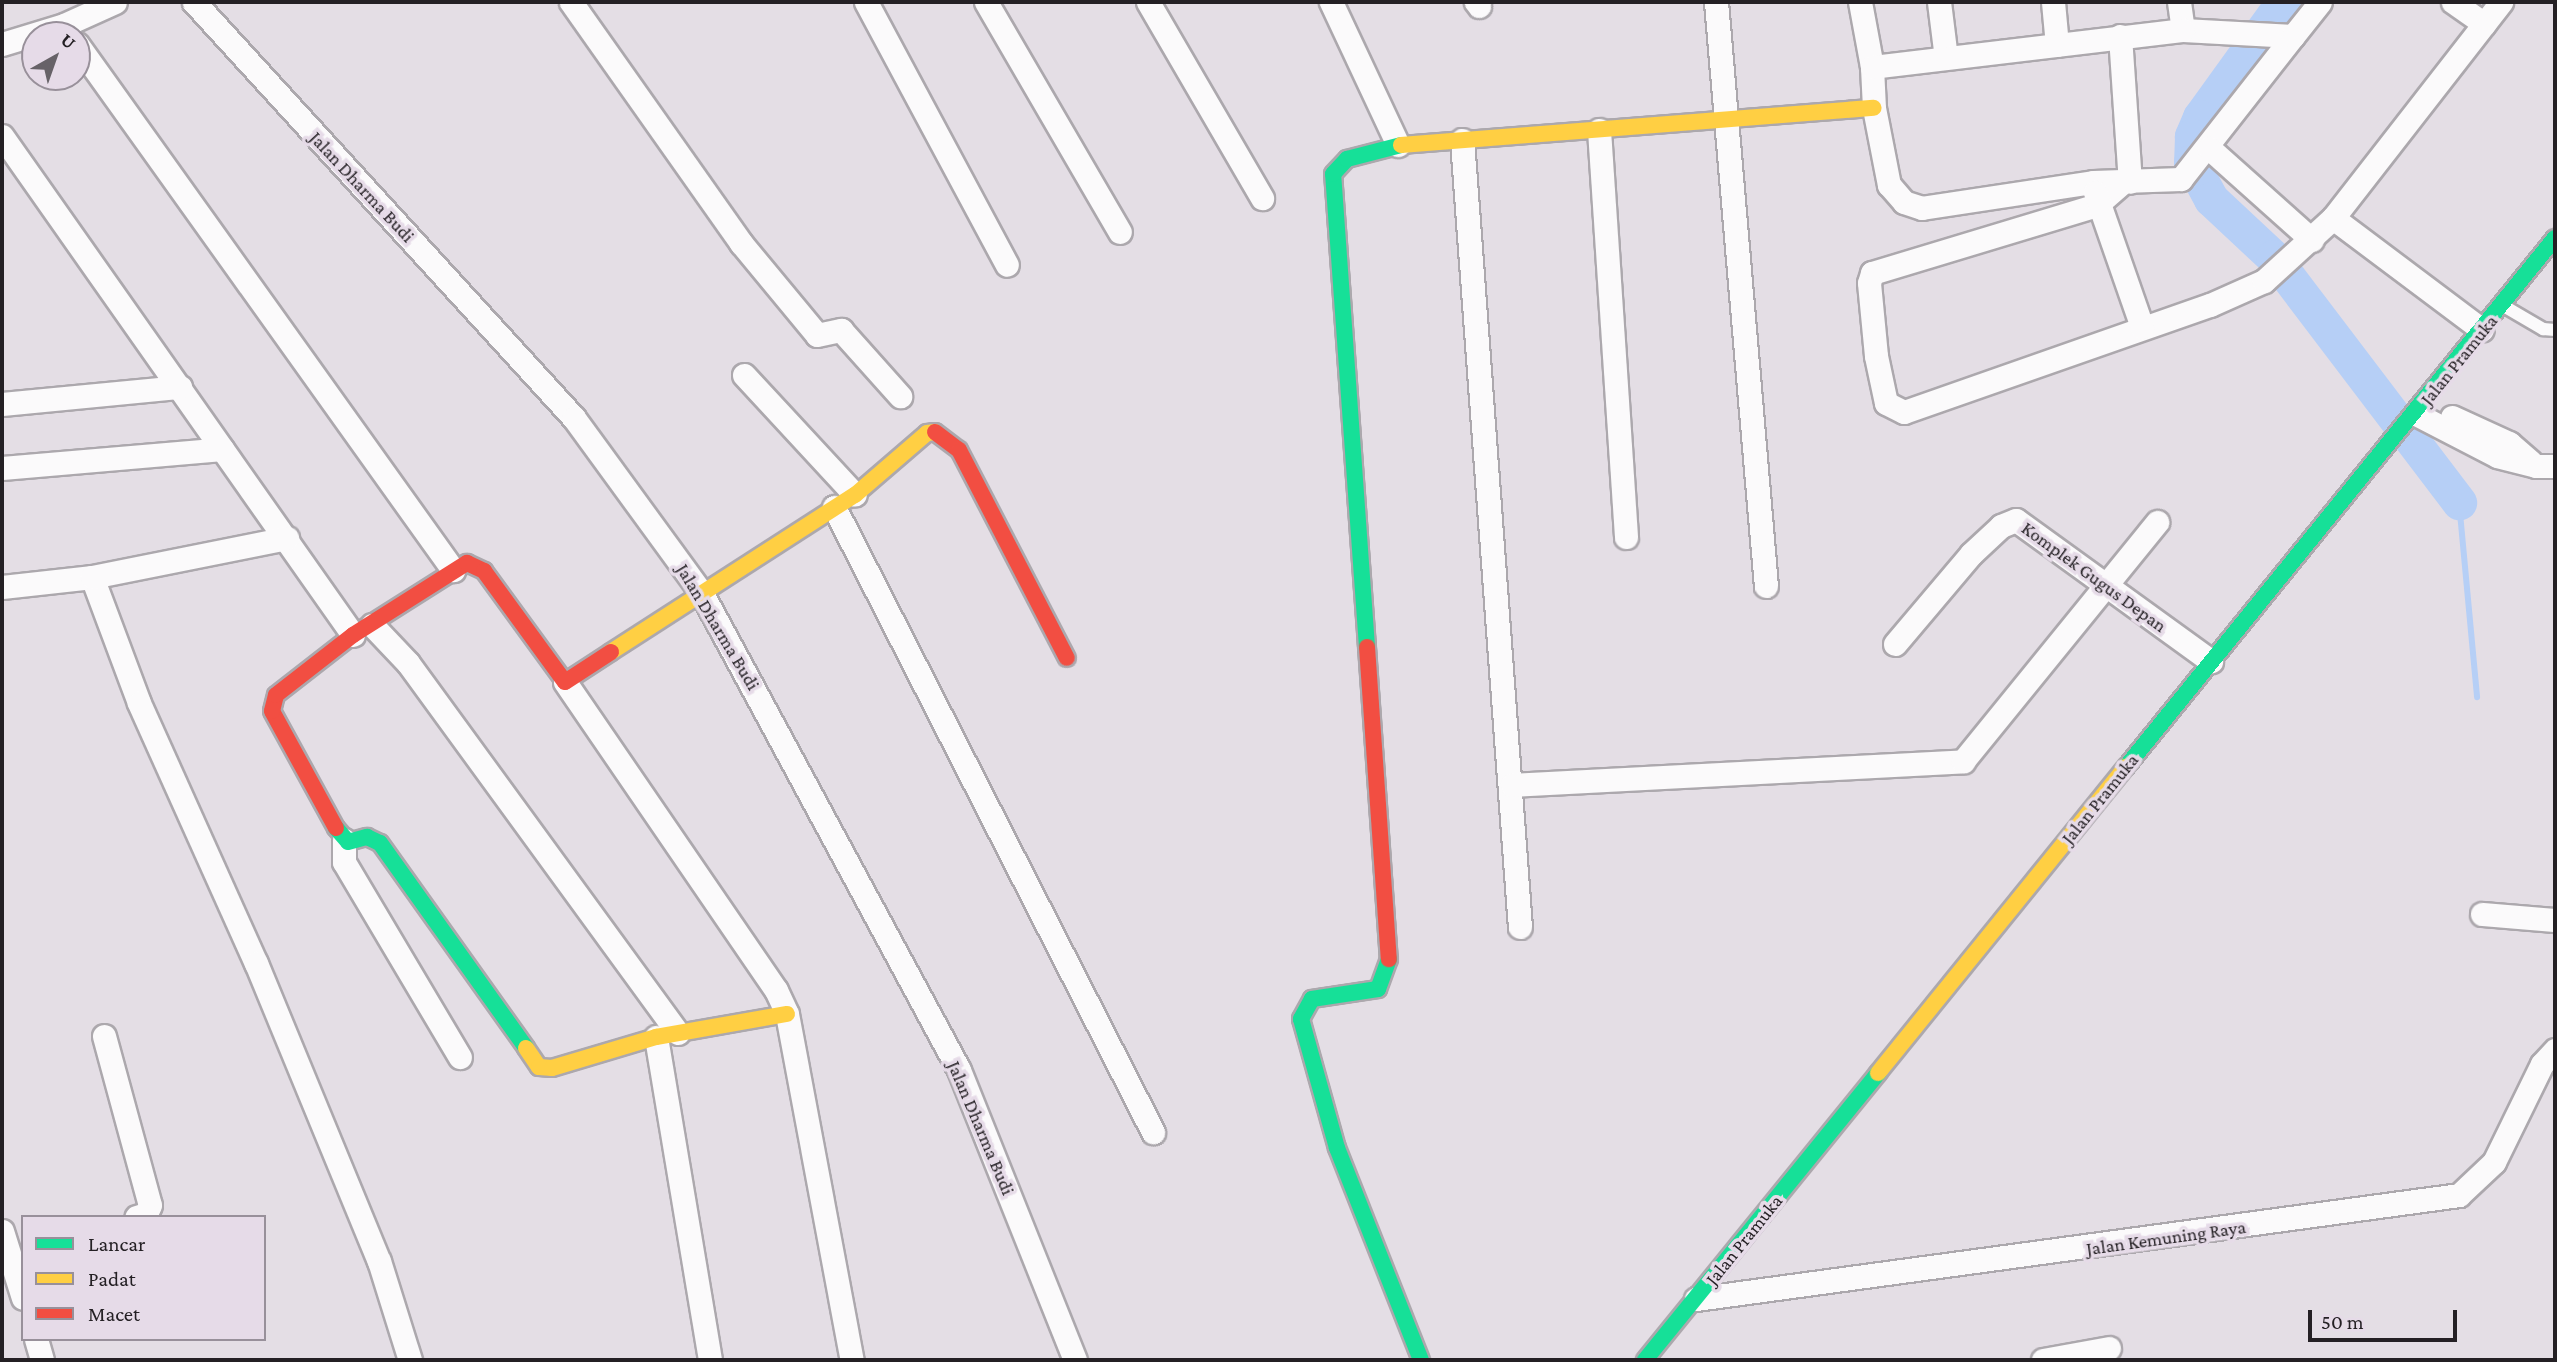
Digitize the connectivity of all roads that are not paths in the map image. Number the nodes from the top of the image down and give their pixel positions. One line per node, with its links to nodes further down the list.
1 (115, 2): 16 (street)
2 (194, 2): 65 (street, Jalan Dharma Budi)
3 (571, 2): 49 (street)
4 (866, 2): 42 (street)
5 (986, 2): 39 (street)
6 (1148, 2): 36 (street)
7 (1331, 2): 32 (street)
8 (1716, 2): 28 (street)
9 (1860, 2): 26 (street)
10 (1939, 2): 24 (street)
11 (2053, 2): 23 (street)
12 (2179, 2): 18 (street)
13 (2320, 2): 19 (street)
14 (2453, 2): 17 (street)
15 (2501, 2): 17 (street)
16 (89, 21)
17 (2483, 24): 38 (street)
18 (2183, 30): 19 (street); 20 (street)
19 (2273, 34): 33 (street)
20 (2120, 36): 23 (street); 35 (street)
21 (21, 41): 22 (street)
22 (2, 44)
23 (2057, 45): 24 (street)
24 (1946, 58): 26 (street)
25 (91, 64): 60 (street)
26 (1872, 67): 27 (street)
27 (1874, 108): 28 (street); 34 (street)
28 (1726, 124): 29 (street); 62 (street)
29 (1599, 131): 31 (street); 58 (street)
30 (2, 136): 48 (street)
31 (1462, 140): 32 (street); 71 (street)
32 (1398, 145): 93 (street)
33 (2199, 161): 35 (street); 41 (street)
34 (2093, 182): 35 (street); 37 (street)
35 (2126, 182): 37 (street)
36 (1262, 198)
37 (2098, 205): 44 (street); 44 (street)
38 (2333, 218): 41 (street); 45 (street)
39 (1120, 232)
40 (2555, 238): 43 (street, Jalan Pramuka)
41 (2312, 240): 44 (street)
42 (1007, 265)
43 (2502, 305): 45 (street, Jalan Pramuka); 46 (lane)
44 (2142, 327)
45 (2482, 330): 51 (street, Jalan Pramuka)
46 (2555, 330)
47 (744, 375): 55 (street)
48 (180, 387): 50 (street); 52 (street)
49 (900, 396)
50 (2, 404)
51 (2417, 412): 53 (street); 69 (street, Jalan Pramuka)
52 (222, 449): 54 (street); 59 (street)
53 (2545, 466)
54 (2, 468)
55 (855, 495): 56 (street); 68 (street)
56 (834, 507): 65 (street); 81 (street)
57 (2157, 522): 63 (street)
58 (1626, 537)
59 (287, 538): 61 (street); 66 (street)
60 (453, 570): 66 (street); 70 (street)
61 (92, 578): 64 (street); 89 (street)
62 (1766, 586)
63 (2104, 586): 67 (street, Komplek Gugus Depan); 69 (street, Komplek Gugus Depan); 71 (street)
64 (2, 587)
65 (701, 592): 70 (street); 92 (street, Jalan Dharma Budi)
66 (363, 630): 72 (street); 77 (street)
67 (1895, 644)
68 (1067, 658)
69 (2211, 661): 85 (street, Jalan Pramuka)
70 (565, 682): 76 (street)
71 (1512, 785): 75 (street)
72 (344, 840): 77 (street); 80 (street)
73 (2483, 914): 74 (street)
74 (2555, 920)
75 (1520, 927)
76 (787, 1014): 77 (street); 91 (street)
77 (667, 1035): 90 (street)
78 (104, 1036): 82 (street)
79 (2555, 1050): 85 (street, Jalan Kemuning Raya)
80 (460, 1058)
81 (1153, 1132)
82 (143, 1214)
83 (8, 1242): 84 (street)
84 (21, 1290)
85 (1696, 1298): 94 (street, Jalan Pramuka)
86 (37, 1341): 88 (street)
87 (2109, 1348): 95 (street)
88 (42, 1360)
89 (410, 1360)
90 (710, 1360)
91 (852, 1360)
92 (1074, 1360)
93 (1421, 1360)
94 (1645, 1360)
95 (2043, 1360)

